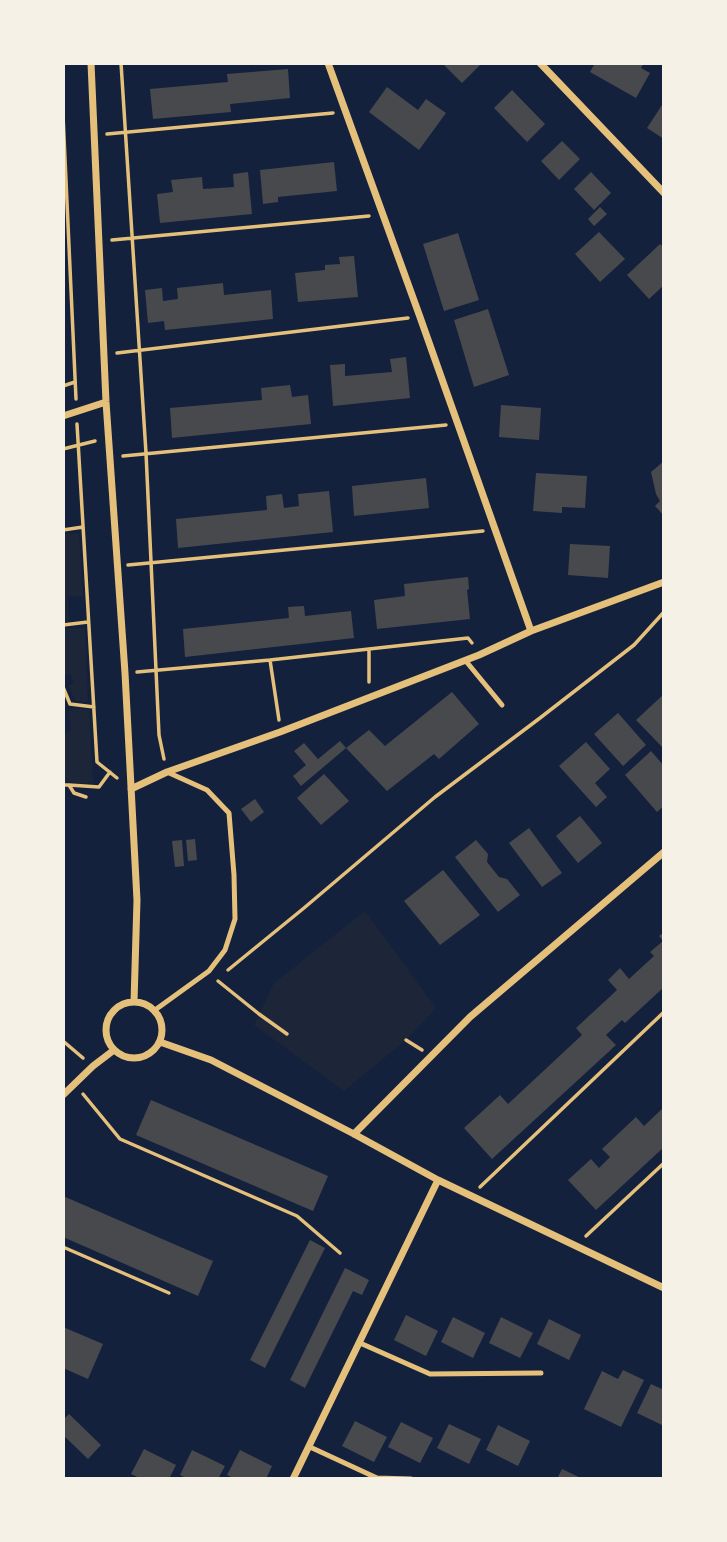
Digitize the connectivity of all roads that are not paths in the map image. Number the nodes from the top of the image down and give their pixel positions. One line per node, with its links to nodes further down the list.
1 (91, 63): 5 (street)
2 (328, 63): 8 (street)
3 (544, 64): 4 (street)
4 (664, 193)
5 (106, 402): 6 (street); 12 (street)
6 (63, 416)
7 (664, 582): 8 (street)
8 (531, 631): 9 (street)
9 (465, 660): 10 (lane); 11 (street)
10 (502, 705)
11 (167, 772): 12 (street); 15 (lane)
12 (131, 789): 14 (street)
13 (664, 852): 19 (street)
14 (134, 1002): 15 (street); 17 (street)
15 (155, 1010): 16 (street)
16 (160, 1042): 17 (street); 19 (street)
17 (114, 1050): 18 (street)
18 (63, 1096)
19 (354, 1134): 20 (street)
20 (438, 1180): 21 (street); 22 (street)
21 (664, 1288)
22 (360, 1343): 23 (lane); 24 (street)
23 (541, 1373)
24 (310, 1447): 25 (street); 26 (lane)
25 (293, 1479)
26 (411, 1479)

